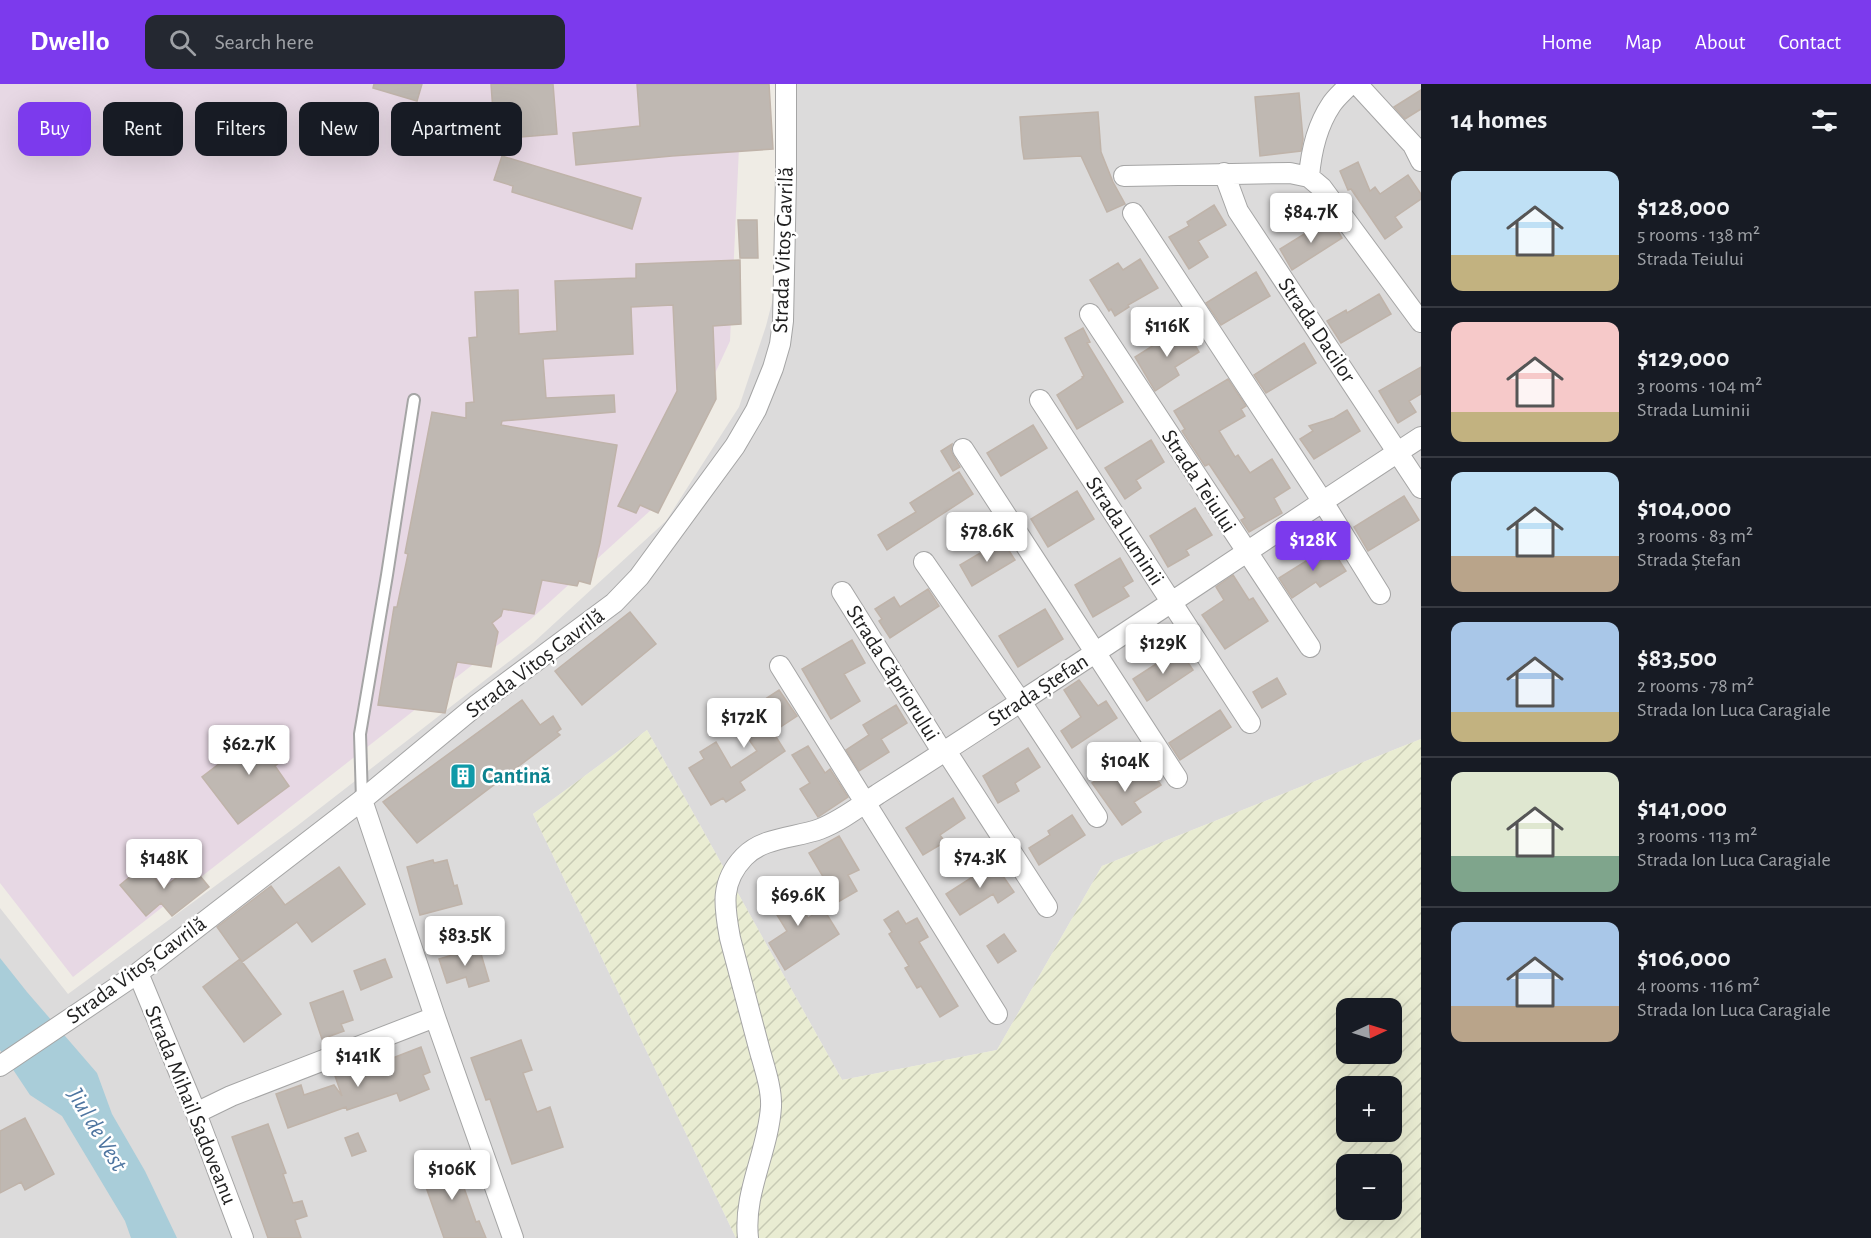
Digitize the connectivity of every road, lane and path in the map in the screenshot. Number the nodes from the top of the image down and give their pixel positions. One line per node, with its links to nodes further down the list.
1 (786, 84): 30 (street, Strada Vitoș Gavrilă)
2 (1350, 84): 7 (street)
3 (1357, 84): 4 (street)
4 (1418, 152)
5 (1224, 173): 6 (street); 7 (street); 15 (street, Strada Dacilor)
6 (1124, 176)
7 (1310, 177): 10 (street)
8 (1133, 213): 17 (street)
9 (1090, 314): 18 (street, Strada Teiului)
10 (1421, 322)
11 (414, 400): 30 (lane)
12 (1040, 400): 22 (street, Strada Luminii)
13 (1421, 437): 15 (street, Strada Ștefan)
14 (963, 449): 24 (street)
15 (1398, 452): 16 (street, Strada Dacilor); 17 (street, Strada Ștefan)
16 (1421, 488)
17 (1323, 502): 18 (street, Strada Ștefan); 21 (street)
18 (1246, 552): 22 (street, Strada Ștefan); 23 (street, Strada Teiului)
19 (924, 562): 26 (street)
20 (842, 592): 28 (street, Strada Căpriorului)
21 (1380, 594)
22 (1172, 602): 24 (street, Strada Ștefan); 27 (street, Strada Luminii)
23 (1310, 647)
24 (1096, 652): 26 (street, Strada Ștefan); 29 (street)
25 (780, 666): 31 (street)
26 (1021, 702): 28 (street, Strada Ștefan); 32 (street)
27 (1250, 723)
28 (944, 752): 31 (street, Strada Ștefan); 33 (street, Strada Căpriorului)
29 (1177, 778)
30 (362, 800): 34 (street, Strada Vitoș Gavrilă); 36 (street)
31 (866, 802): 35 (street); 41 (street, Strada Ștefan)
32 (1096, 817)
33 (1047, 907)
34 (138, 972): 37 (street, Strada Vitoș Gavrilă); 38 (street, Strada Mihail Sadoveanu)
35 (997, 1014)
36 (435, 1017): 38 (street); 40 (street)
37 (0, 1066)
38 (196, 1113): 39 (street, Strada Mihail Sadoveanu)
39 (243, 1238)
40 (513, 1238)
41 (748, 1238)

